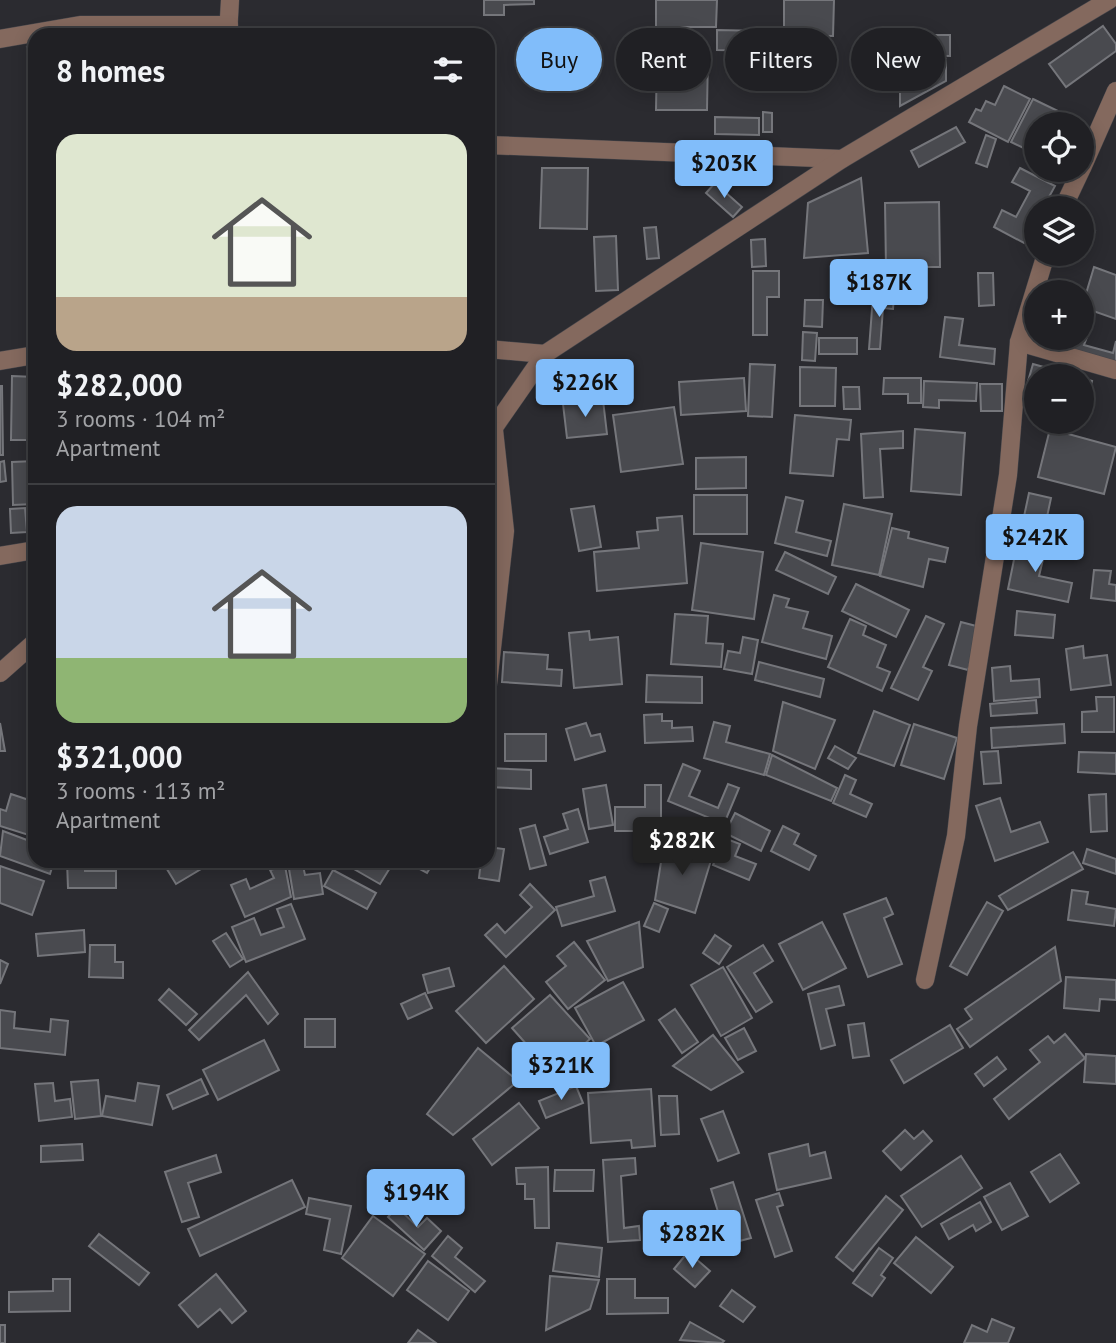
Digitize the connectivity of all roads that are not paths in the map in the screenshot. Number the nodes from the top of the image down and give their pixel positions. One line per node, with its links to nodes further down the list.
1 (230, 0): 5 (street)
2 (1109, 0): 11 (street)
3 (63, 28): 4 (street)
4 (169, 28)
5 (228, 28)
6 (28, 34): 7 (street)
7 (0, 39)
8 (1116, 91): 9 (street)
9 (1094, 140)
10 (495, 145): 11 (street)
11 (842, 159): 15 (street)
12 (1042, 266): 13 (street)
13 (1019, 342): 18 (street); 26 (street)
14 (495, 350): 15 (street)
15 (545, 354): 19 (street)
16 (28, 356): 17 (street)
17 (0, 361)
18 (1116, 370)
19 (495, 427)
20 (495, 461): 23 (street)
21 (28, 551): 22 (street)
22 (0, 556)
23 (495, 637)
24 (28, 648): 25 (street)
25 (0, 673)
26 (925, 980)

